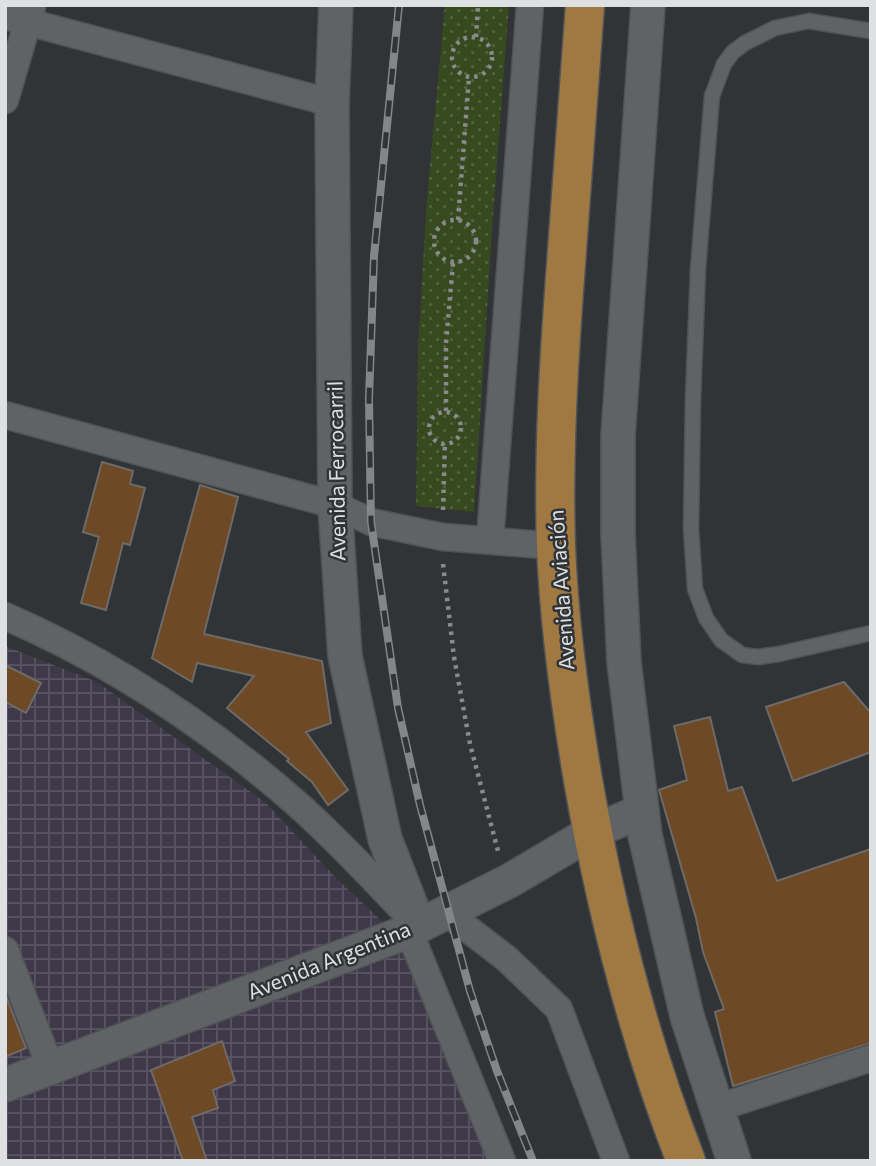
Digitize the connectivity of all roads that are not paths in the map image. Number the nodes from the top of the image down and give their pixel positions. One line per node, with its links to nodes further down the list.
1 (336, 5): 8 (street, Avenida Ferrocarril)
2 (530, 5): 11 (street)
3 (585, 5): 12 (highway, Avenida Aviación)
4 (648, 5): 15 (street)
5 (22, 14): 7 (street); 8 (street)
6 (871, 31): 14 (lane)
7 (5, 100)
8 (332, 103): 10 (street, Avenida Ferrocarril)
9 (5, 415): 10 (street)
10 (335, 505): 11 (street); 17 (street, Avenida Ferrocarril)
11 (490, 540): 12 (street)
12 (556, 546): 16 (highway, Avenida Aviación)
13 (5, 616): 17 (street)
14 (871, 633)
15 (642, 811): 16 (street, Avenida Argentina); 22 (street)
16 (592, 832): 17 (street, Avenida Argentina); 25 (highway, Avenida Aviación)
17 (425, 923): 20 (street, Avenida Argentina); 23 (street); 24 (street)
18 (5, 950): 20 (street)
19 (871, 1058): 22 (street)
20 (51, 1069): 21 (street, Avenida Argentina)
21 (5, 1085)
22 (717, 1108): 26 (street)
23 (502, 1161)
24 (616, 1161)
25 (686, 1161)
26 (734, 1161)

